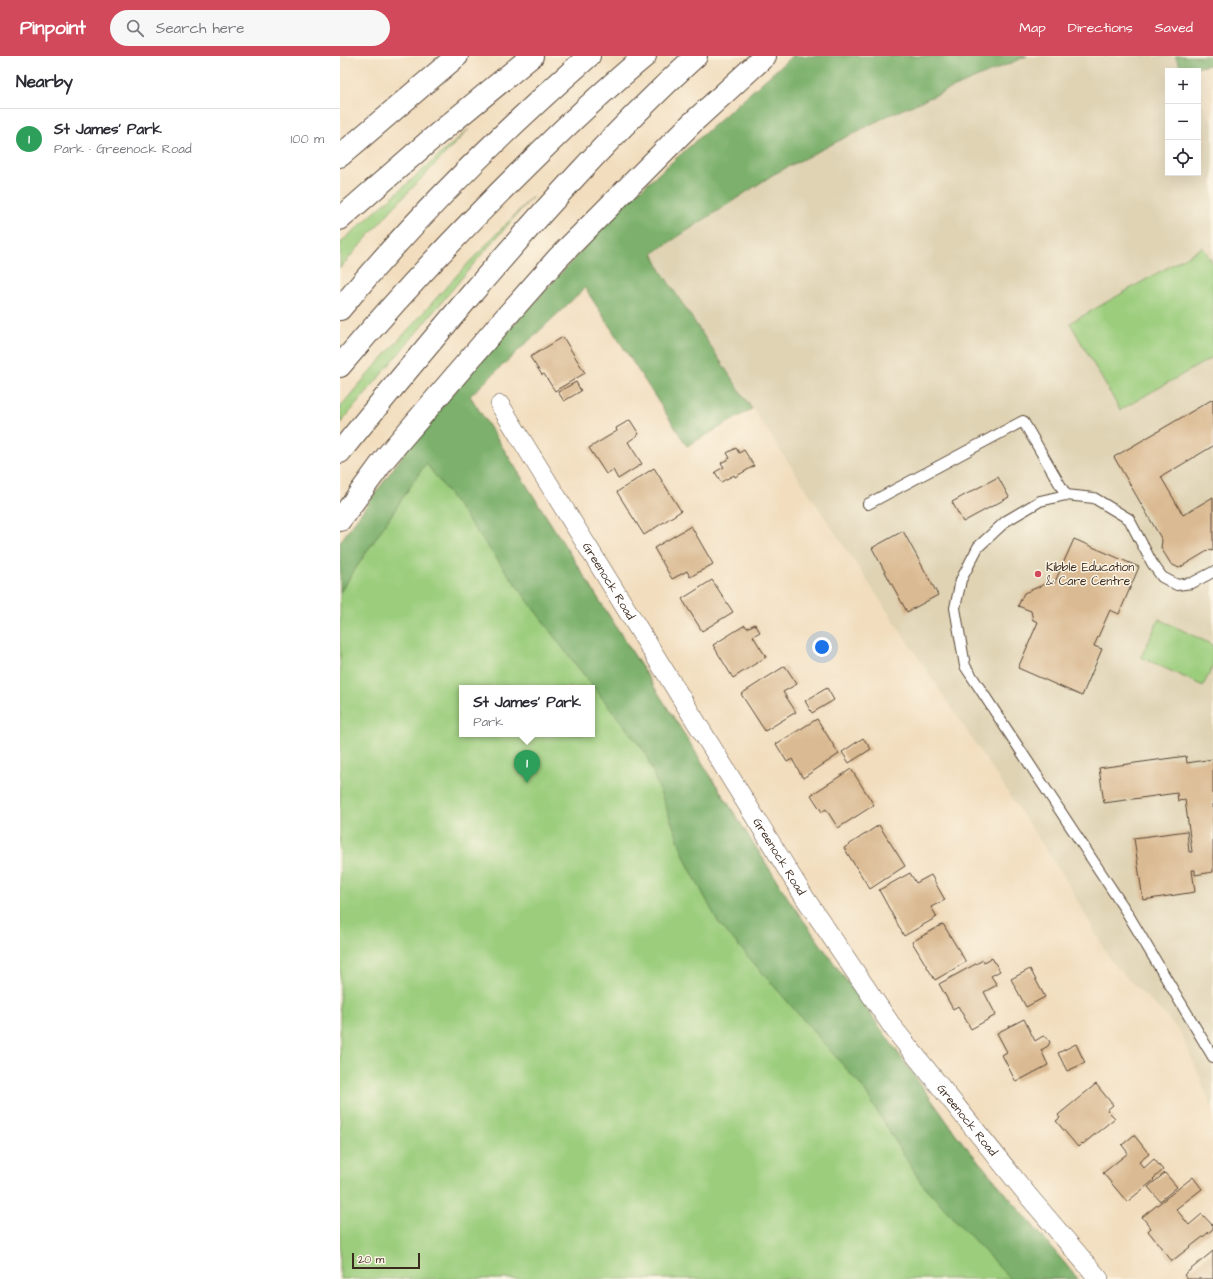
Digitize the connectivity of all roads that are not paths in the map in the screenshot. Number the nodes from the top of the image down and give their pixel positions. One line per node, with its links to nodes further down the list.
1 (456, 56): 7 (highway)
2 (532, 56): 8 (highway)
3 (589, 56): 9 (highway)
4 (645, 56): 10 (highway)
5 (696, 56): 12 (highway)
6 (765, 56): 15 (highway)
7 (340, 156)
8 (340, 219)
9 (340, 309)
10 (340, 366)
11 (500, 405): 18 (street, Greenock Road)
12 (340, 452)
13 (1066, 495): 14 (lane); 16 (lane); 17 (lane)
14 (868, 504)
15 (340, 520)
16 (1213, 572)
17 (1213, 1057)
18 (1099, 1279)

